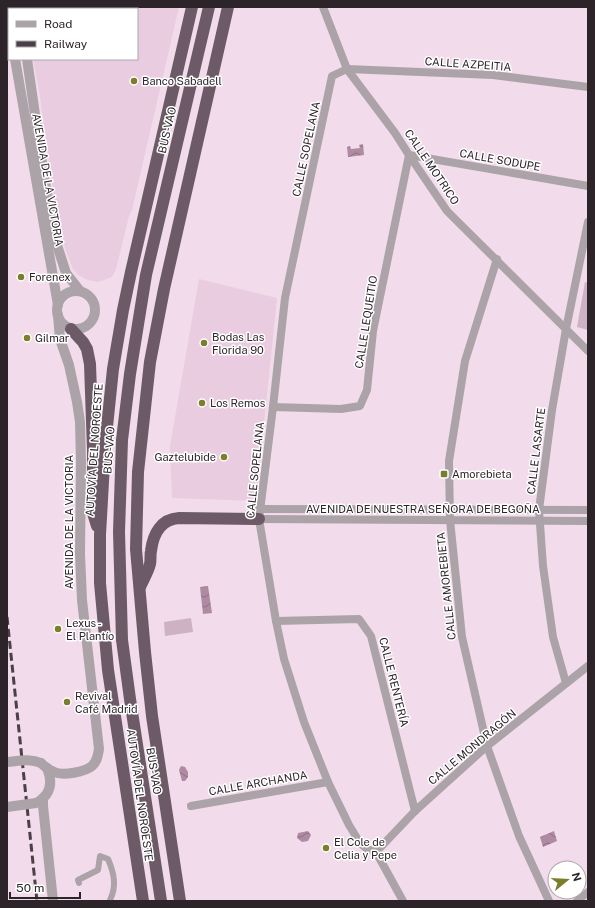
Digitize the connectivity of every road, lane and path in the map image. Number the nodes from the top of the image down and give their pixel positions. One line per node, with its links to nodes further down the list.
1 (192, 7): 28 (highway, AUTOVÍA DEL NOROESTE)
2 (209, 7): 49 (highway, BUS-VAO)
3 (228, 7): 29 (highway, AUTOVÍA DEL NOROESTE)
4 (323, 7): 7 (street, CALLE MOTRICO)
5 (15, 60): 14 (street, AVENIDA DE LA VICTORIA)
6 (27, 60): 13 (street, AVENIDA DE LA VICTORIA)
7 (347, 69): 8 (street, CALLE AZPEITIA); 9 (street, CALLE MOTRICO); 20 (street, CALLE SOPELANA)
8 (588, 87)
9 (409, 155): 10 (street, CALLE SODUPE); 12 (street, CALLE MOTRICO); 20 (street, CALLE LEQUEITIO)
10 (588, 186)
11 (588, 222): 16 (street, CALLE LASARTE)
12 (497, 259): 16 (street, CALLE MOTRICO); 21 (street, CALLE AMOREBIETA)
13 (80, 291): 14 (street); 17 (street)
14 (58, 304): 15 (street)
15 (58, 316): 17 (street); 19 (street, AVENIDA DE LA VICTORIA)
16 (566, 329): 18 (street, CALLE MOTRICO); 22 (street, CALLE LASARTE)
17 (75, 330): 19 (street, AVENIDA DE LA VICTORIA); 28 (highway)
18 (588, 351)
19 (69, 365): 36 (street, AVENIDA DE LA VICTORIA)
20 (273, 407): 24 (street, CALLE SOPELANA)
21 (450, 510): 22 (street, AVENIDA DE NUESTRA SEÑORA DE BEGOÑA); 24 (street, AVENIDA DE NUESTRA SEÑORA DE BEGOÑA); 25 (street, CALLE AMOREBIETA)
22 (539, 510): 23 (street, AVENIDA DE NUESTRA SEÑORA DE BEGOÑA); 26 (street, CALLE LASARTE)
23 (588, 510)
24 (259, 514): 25 (street, AVENIDA DE NUESTRA SEÑORA DE BEGOÑA); 29 (highway); 30 (street, CALLE SOPELANA)
25 (450, 520): 26 (street, AVENIDA DE NUESTRA SEÑORA DE BEGOÑA); 33 (street, CALLE AMOREBIETA)
26 (539, 521): 27 (street, AVENIDA DE NUESTRA SEÑORA DE BEGOÑA); 32 (street, CALLE LASARTE)
27 (588, 521)
28 (100, 535): 48 (highway, AUTOVÍA DEL NOROESTE)
29 (139, 588): 50 (highway, AUTOVÍA DEL NOROESTE)
30 (276, 621): 37 (street, CALLE SOPELANA); 42 (street, CALLE RENTERÍA)
31 (588, 666): 32 (street, CALLE MONDRAGÓN)
32 (566, 683): 33 (street, CALLE MONDRAGÓN)
33 (487, 746): 42 (street, CALLE MONDRAGÓN); 52 (street, CALLE AMOREBIETA)
34 (7, 762): 35 (street, bridge)
35 (44, 766): 36 (street); 38 (street)
36 (62, 774): 38 (street)
37 (328, 782): 41 (street, CALLE ARCHANDA); 43 (street, CALLE SOPELANA)
38 (50, 787): 39 (street)
39 (39, 801): 40 (street, bridge); 47 (street)
40 (7, 806)
41 (191, 806)
42 (415, 811): 43 (street, CALLE MONDRAGÓN)
43 (376, 852): 51 (street, CALLE SOPELANA)
44 (79, 883): 46 (street)
45 (588, 892): 53 (street)
46 (112, 899)
47 (53, 901)
48 (143, 901)
49 (161, 901)
50 (180, 901)
51 (403, 901)
52 (549, 901)
53 (577, 901)

